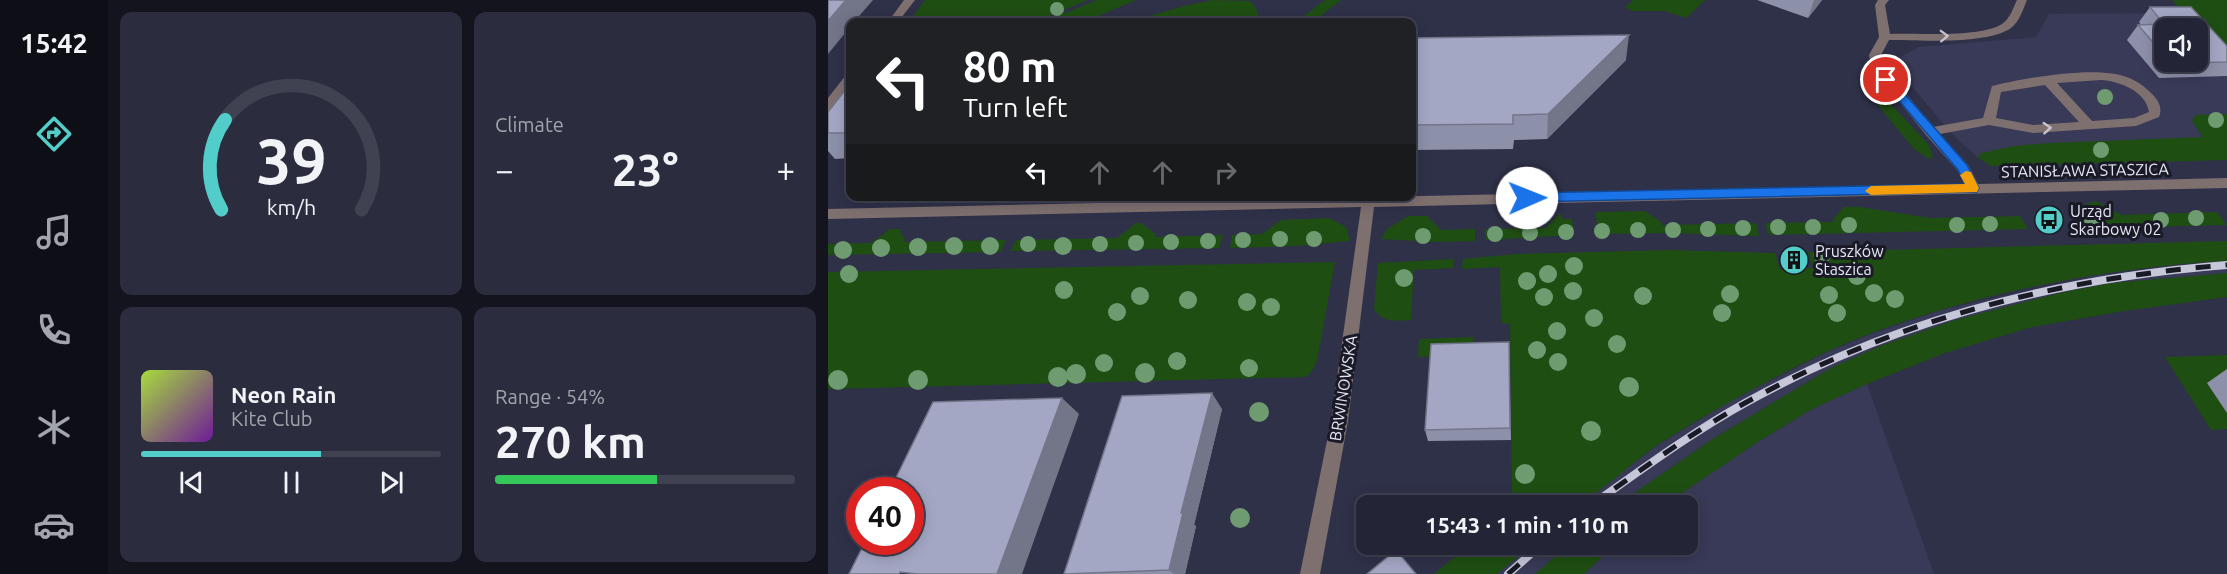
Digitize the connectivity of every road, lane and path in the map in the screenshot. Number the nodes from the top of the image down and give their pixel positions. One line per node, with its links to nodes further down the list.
1 (910, 0): 4 (street)
2 (1884, 0): 5 (street)
3 (2022, 0): 5 (street, one-way to 3)
4 (896, 18)
5 (1885, 37): 11 (street)
6 (2049, 82): 9 (street); 10 (street); 10 (street)
7 (846, 83): 8 (street)
8 (828, 107)
9 (1989, 120): 10 (street, one-way to 10); 11 (street)
10 (2089, 125)
11 (1930, 132): 13 (street)
12 (2227, 183): 13 (street, STANISŁAWA STASZICA)
13 (1973, 188): 14 (street, STANISŁAWA STASZICA)
14 (1416, 200)
15 (1368, 201): 16 (street, STANISŁAWA STASZICA); 17 (street, BRWINOWSKA)
16 (828, 214)
17 (1310, 574)

